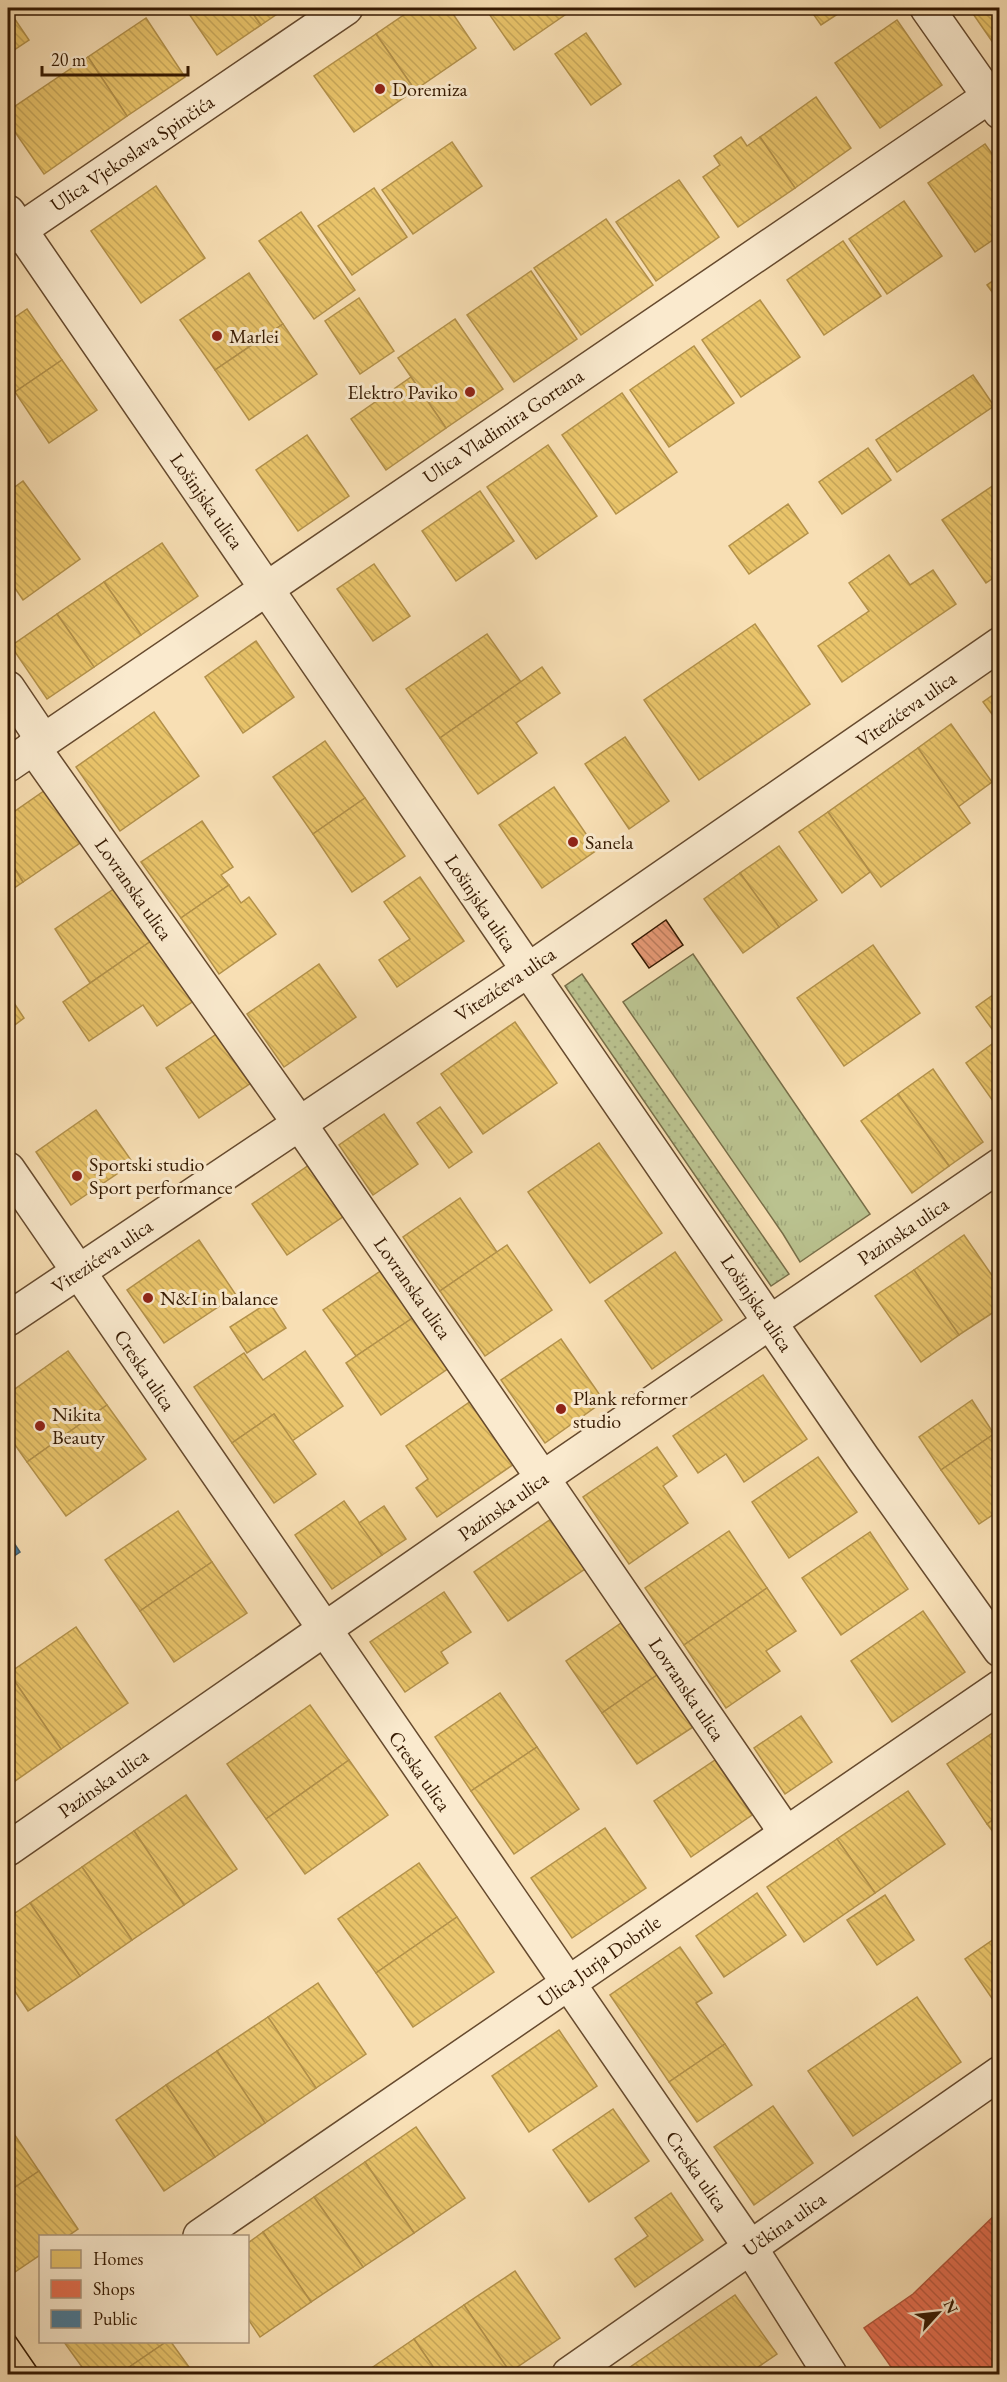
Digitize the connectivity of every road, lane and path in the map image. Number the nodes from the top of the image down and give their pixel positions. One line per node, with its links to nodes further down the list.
1 (346, 8): 4 (street, Ulica Vjekoslava Spinčića)
2 (927, 8): 3 (street)
3 (996, 99): 5 (street, Ulica Vladimira Gortana)
4 (12, 226): 5 (street, Lošinjska ulica)
5 (267, 587): 8 (street, Ulica Vladimira Gortana); 9 (street, Lošinjska ulica)
6 (999, 644): 9 (street, Vitezićeva ulica)
7 (8, 688): 8 (street, Lovranska ulica)
8 (28, 751): 10 (street, Lovranska ulica)
9 (527, 970): 10 (street, Vitezićeva ulica); 15 (street, Lošinjska ulica)
10 (299, 1123): 13 (street, Vitezićeva ulica); 16 (street, Lovranska ulica)
11 (999, 1165): 15 (street, Pazinska ulica)
12 (8, 1169): 13 (street, Creska ulica)
13 (79, 1273): 14 (street, Vitezićeva ulica); 17 (street, Creska ulica)
14 (8, 1319)
15 (771, 1322): 16 (street, Pazinska ulica); 18 (street, Lošinjska ulica)
16 (544, 1478): 17 (street, Pazinska ulica); 20 (street, Lovranska ulica)
17 (324, 1631): 21 (street, Pazinska ulica); 22 (street, Creska ulica)
18 (999, 1650)
19 (999, 1687): 20 (street, Ulica Jurja Dobrile)
20 (786, 1833): 22 (street, Ulica Jurja Dobrile)
21 (8, 1850)
22 (567, 1983): 24 (street, Ulica Jurja Dobrile); 25 (street, Creska ulica)
23 (999, 2073): 25 (street, Učkina ulica)
24 (201, 2235)
25 (750, 2247): 26 (street, Učkina ulica); 27 (street, Creska ulica)
26 (568, 2374)
27 (830, 2374)

